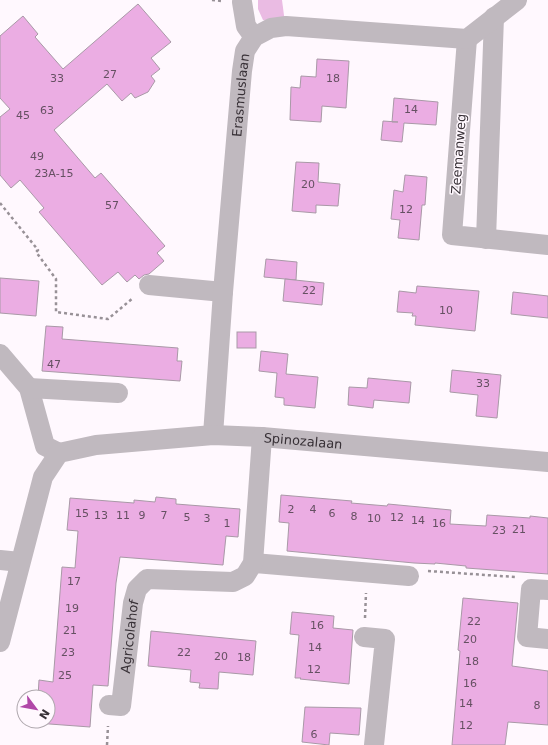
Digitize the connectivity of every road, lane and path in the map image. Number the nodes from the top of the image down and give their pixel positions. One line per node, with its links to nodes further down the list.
1 (517, 0): 3 (street)
2 (242, 2): 4 (street)
3 (494, 17): 5 (street); 7 (street)
4 (254, 37): 5 (street, Erasmuslaan); 10 (street, Erasmuslaan)
5 (467, 39): 7 (street, Zeemanweg)
6 (0, 203): 9 (path)
7 (486, 239): 8 (street, Zeemanweg)
8 (548, 245)
9 (149, 285): 10 (street)
10 (223, 292): 14 (street, Erasmuslaan)
11 (0, 354): 12 (street)
12 (29, 388): 13 (street); 16 (street)
13 (118, 393)
14 (213, 435): 15 (street, Spinozalaan); 16 (street, Spinozalaan)
15 (262, 437): 17 (street, Spinozalaan); 20 (street)
16 (59, 453): 19 (street)
17 (548, 462)
18 (0, 560): 19 (street)
19 (20, 562): 26 (street)
20 (253, 563): 21 (street); 27 (street, Agricolahof)
21 (366, 572): 22 (street); 24 (path)
22 (409, 576): 23 (path)
23 (539, 589): 25 (street)
24 (364, 637): 28 (street)
25 (548, 639)
26 (0, 642)
27 (109, 705)
28 (374, 745)

